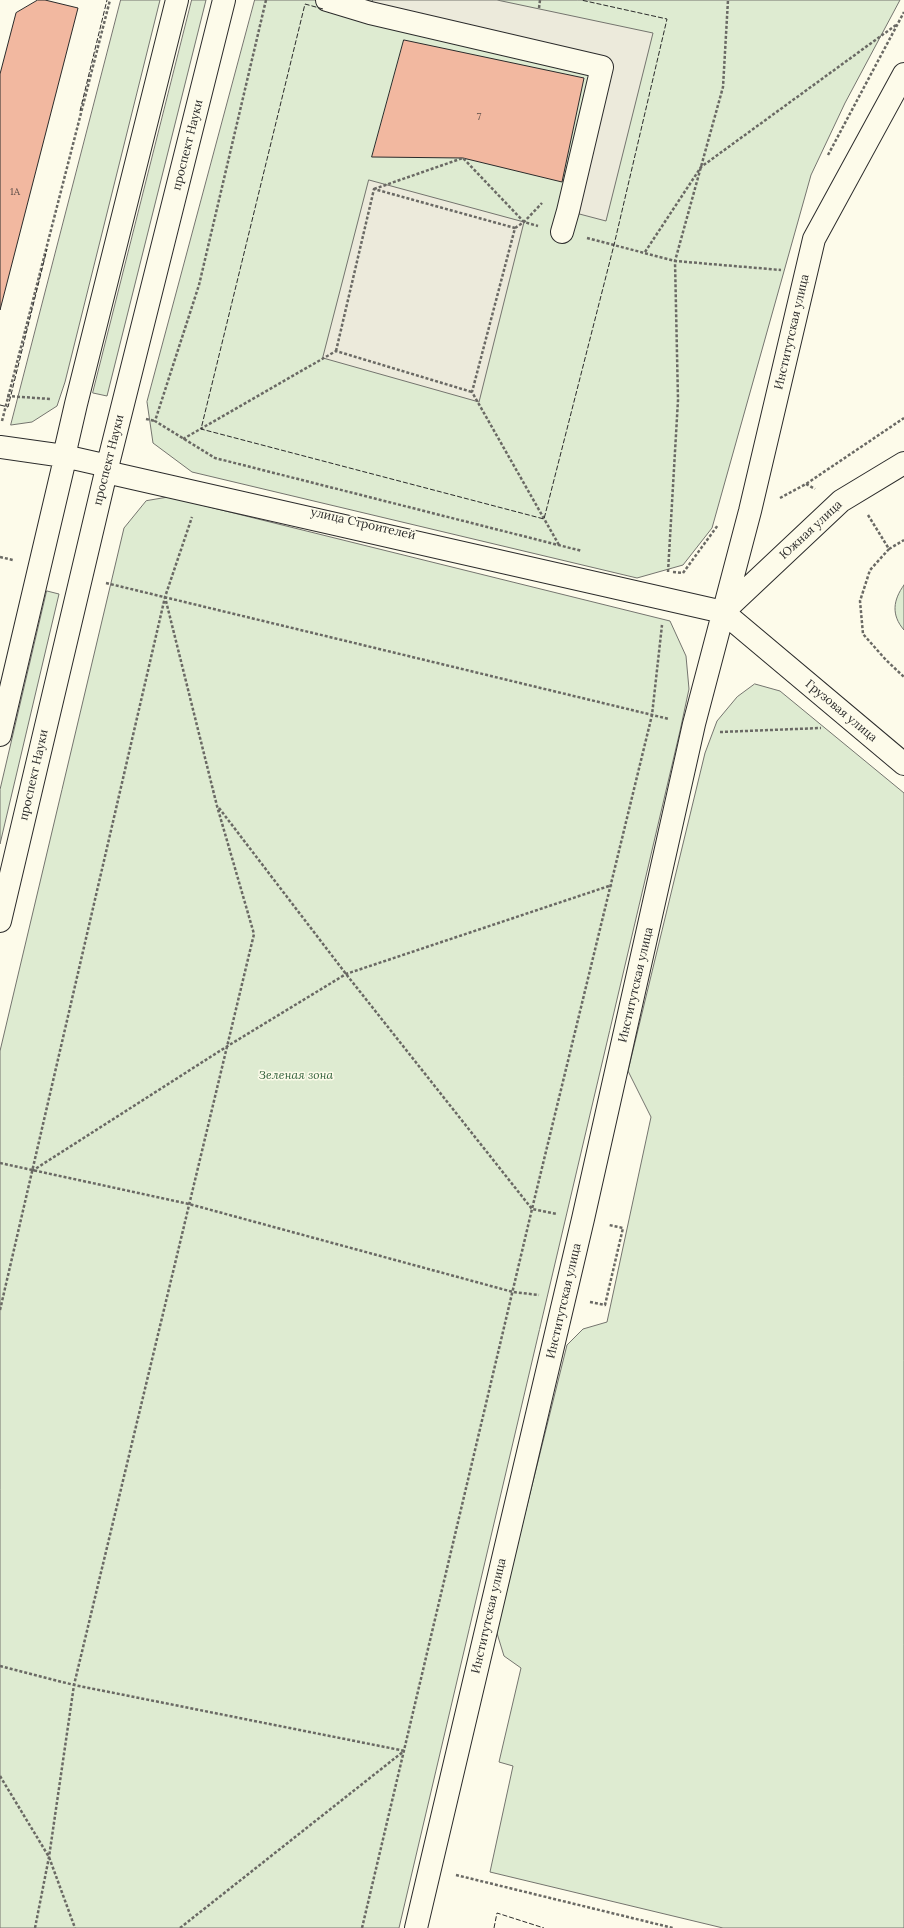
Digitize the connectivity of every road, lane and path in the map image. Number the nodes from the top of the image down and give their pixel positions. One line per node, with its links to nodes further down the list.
1 (110, 0): 22 (path)
2 (177, 0): 27 (street)
3 (224, 0): 29 (street, проспект Науки)
4 (266, 0): 25 (path)
5 (327, 0): 16 (street)
6 (540, 0): 8 (path)
7 (728, 0): 11 (path)
8 (539, 8)
9 (897, 24): 11 (path)
10 (904, 74): 33 (street, Институтская улица)
11 (701, 167): 17 (path); 18 (path)
12 (374, 189): 14 (path); 15 (path); 20 (path)
13 (545, 199): 14 (path)
14 (524, 222): 15 (path); 16 (path)
15 (514, 228): 21 (path)
16 (562, 232): 17 (path)
17 (645, 252): 18 (path)
18 (675, 262): 19 (path); 42 (path)
19 (783, 271)
20 (336, 351): 21 (path); 25 (path)
21 (472, 392): 36 (path)
22 (2, 412): 24 (path)
23 (904, 418): 30 (path)
24 (0, 427)
25 (182, 440): 36 (path)
26 (0, 447): 27 (street, улица Строителей)
27 (64, 460): 29 (street, улица Строителей); 40 (street)
28 (904, 462): 32 (street, Южная улица)
29 (107, 469): 31 (street, улица Строителей); 44 (street, проспект Науки); 45 (street, улица Строителей)
30 (806, 484): 32 (path); 33 (path)
31 (200, 494): 45 (street, улица Строителей); 46 (path)
32 (840, 501): 37 (path); 47 (street, Южная улица)
33 (750, 510): 34 (path); 47 (street, Институтская улица)
34 (719, 524)
35 (904, 540): 37 (path)
36 (559, 545): 38 (path)
37 (889, 549): 48 (path)
38 (589, 552)
39 (0, 557): 40 (path)
40 (40, 567): 52 (street)
41 (661, 569): 42 (path)
42 (668, 571): 43 (path); 45 (path)
43 (684, 573)
44 (81, 577): 46 (path); 56 (street, проспект Науки)
45 (666, 595): 47 (street, улица Строителей); 49 (path)
46 (165, 597): 49 (path); 54 (path); 60 (path)
47 (725, 611): 50 (street, Институтская улица); 53 (street, Грузовая улица)
48 (904, 676)
49 (652, 715): 50 (path); 55 (path)
50 (694, 724): 51 (path); 63 (street, Институтская улица)
51 (821, 728)
52 (0, 735)
53 (904, 764)
54 (217, 806): 57 (path); 58 (path)
55 (612, 885): 57 (path); 62 (path)
56 (0, 921)
57 (346, 974): 58 (path); 62 (path)
58 (226, 1047): 60 (path); 61 (path)
59 (0, 1163): 60 (path)
60 (32, 1171): 61 (path); 66 (path)
61 (189, 1204): 64 (path); 68 (path)
62 (532, 1210): 63 (path); 64 (path)
63 (583, 1219): 65 (street, Институтская улица); 65 (path)
64 (513, 1292): 65 (path); 69 (path)
65 (565, 1298): 72 (street, Институтская улица)
66 (0, 1310)
67 (0, 1666): 68 (path)
68 (74, 1684): 69 (path); 71 (path)
69 (405, 1751): 75 (path); 76 (path)
70 (0, 1776): 71 (path)
71 (49, 1857): 73 (path); 74 (path)
72 (430, 1868): 77 (street, Институтская улица); 78 (path)
73 (35, 1928)
74 (75, 1928)
75 (180, 1928)
76 (362, 1928)
77 (416, 1928)
78 (673, 1928)

